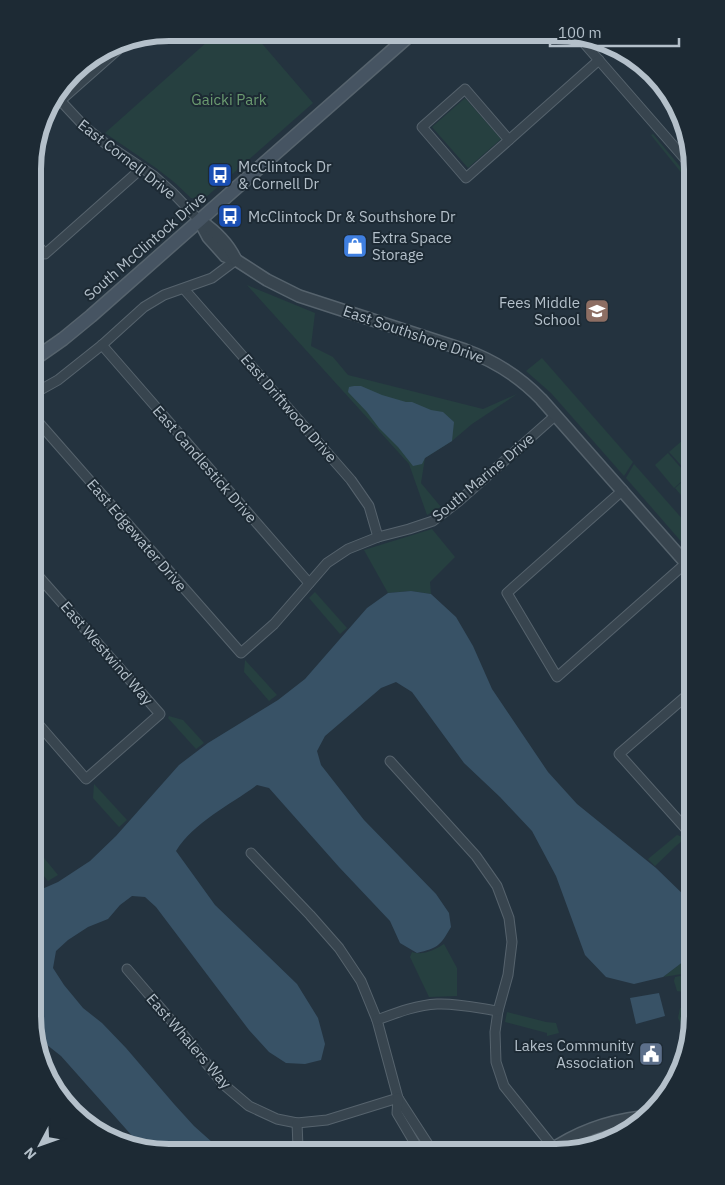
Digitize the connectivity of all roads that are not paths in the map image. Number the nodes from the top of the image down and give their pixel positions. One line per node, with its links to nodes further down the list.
1 (403, 41): 10 (main road, South McClintock Drive)
2 (586, 45): 4 (street)
3 (110, 56): 5 (street)
4 (599, 60): 7 (street); 8 (street)
5 (71, 87)
6 (61, 101): 9 (street, East Cornell Drive)
7 (509, 140): 7 (street)
8 (683, 157)
9 (142, 168): 10 (street, East Cornell Drive); 11 (street)
10 (199, 220): 12 (street, East Southshore Drive); 15 (main road, South McClintock Drive)
11 (41, 249)
12 (236, 260): 13 (street); 17 (street, East Southshore Drive)
13 (184, 289): 14 (street); 20 (street, East Driftwood Drive)
14 (102, 345): 16 (street); 24 (street, East Candlestick Drive)
15 (41, 354)
16 (41, 390)
17 (556, 415): 19 (street, East Southshore Drive); 20 (street, South Marine Drive)
18 (41, 425): 25 (street, East Edgewater Drive)
19 (623, 490): 21 (street, East Southshore Drive); 22 (street)
20 (378, 537): 24 (street, South Marine Drive)
21 (684, 560)
22 (684, 571)
23 (41, 579): 27 (street, East Westwind Way)
24 (309, 583): 25 (street, South Marine Drive)
25 (241, 654)
26 (683, 698): 29 (street)
27 (41, 727)
28 (390, 761): 32 (street)
29 (683, 826)
30 (251, 854): 33 (street)
31 (128, 969): 36 (street, East Whalers Way)
32 (498, 1011): 33 (street); 41 (street)
33 (377, 1020): 34 (street)
34 (398, 1098): 36 (street, East Whalers Way); 39 (street); 40 (street)
35 (630, 1119): 37 (street)
36 (297, 1123): 38 (street)
37 (569, 1142)
38 (298, 1144)
39 (415, 1144)
40 (429, 1144)
41 (548, 1144)

